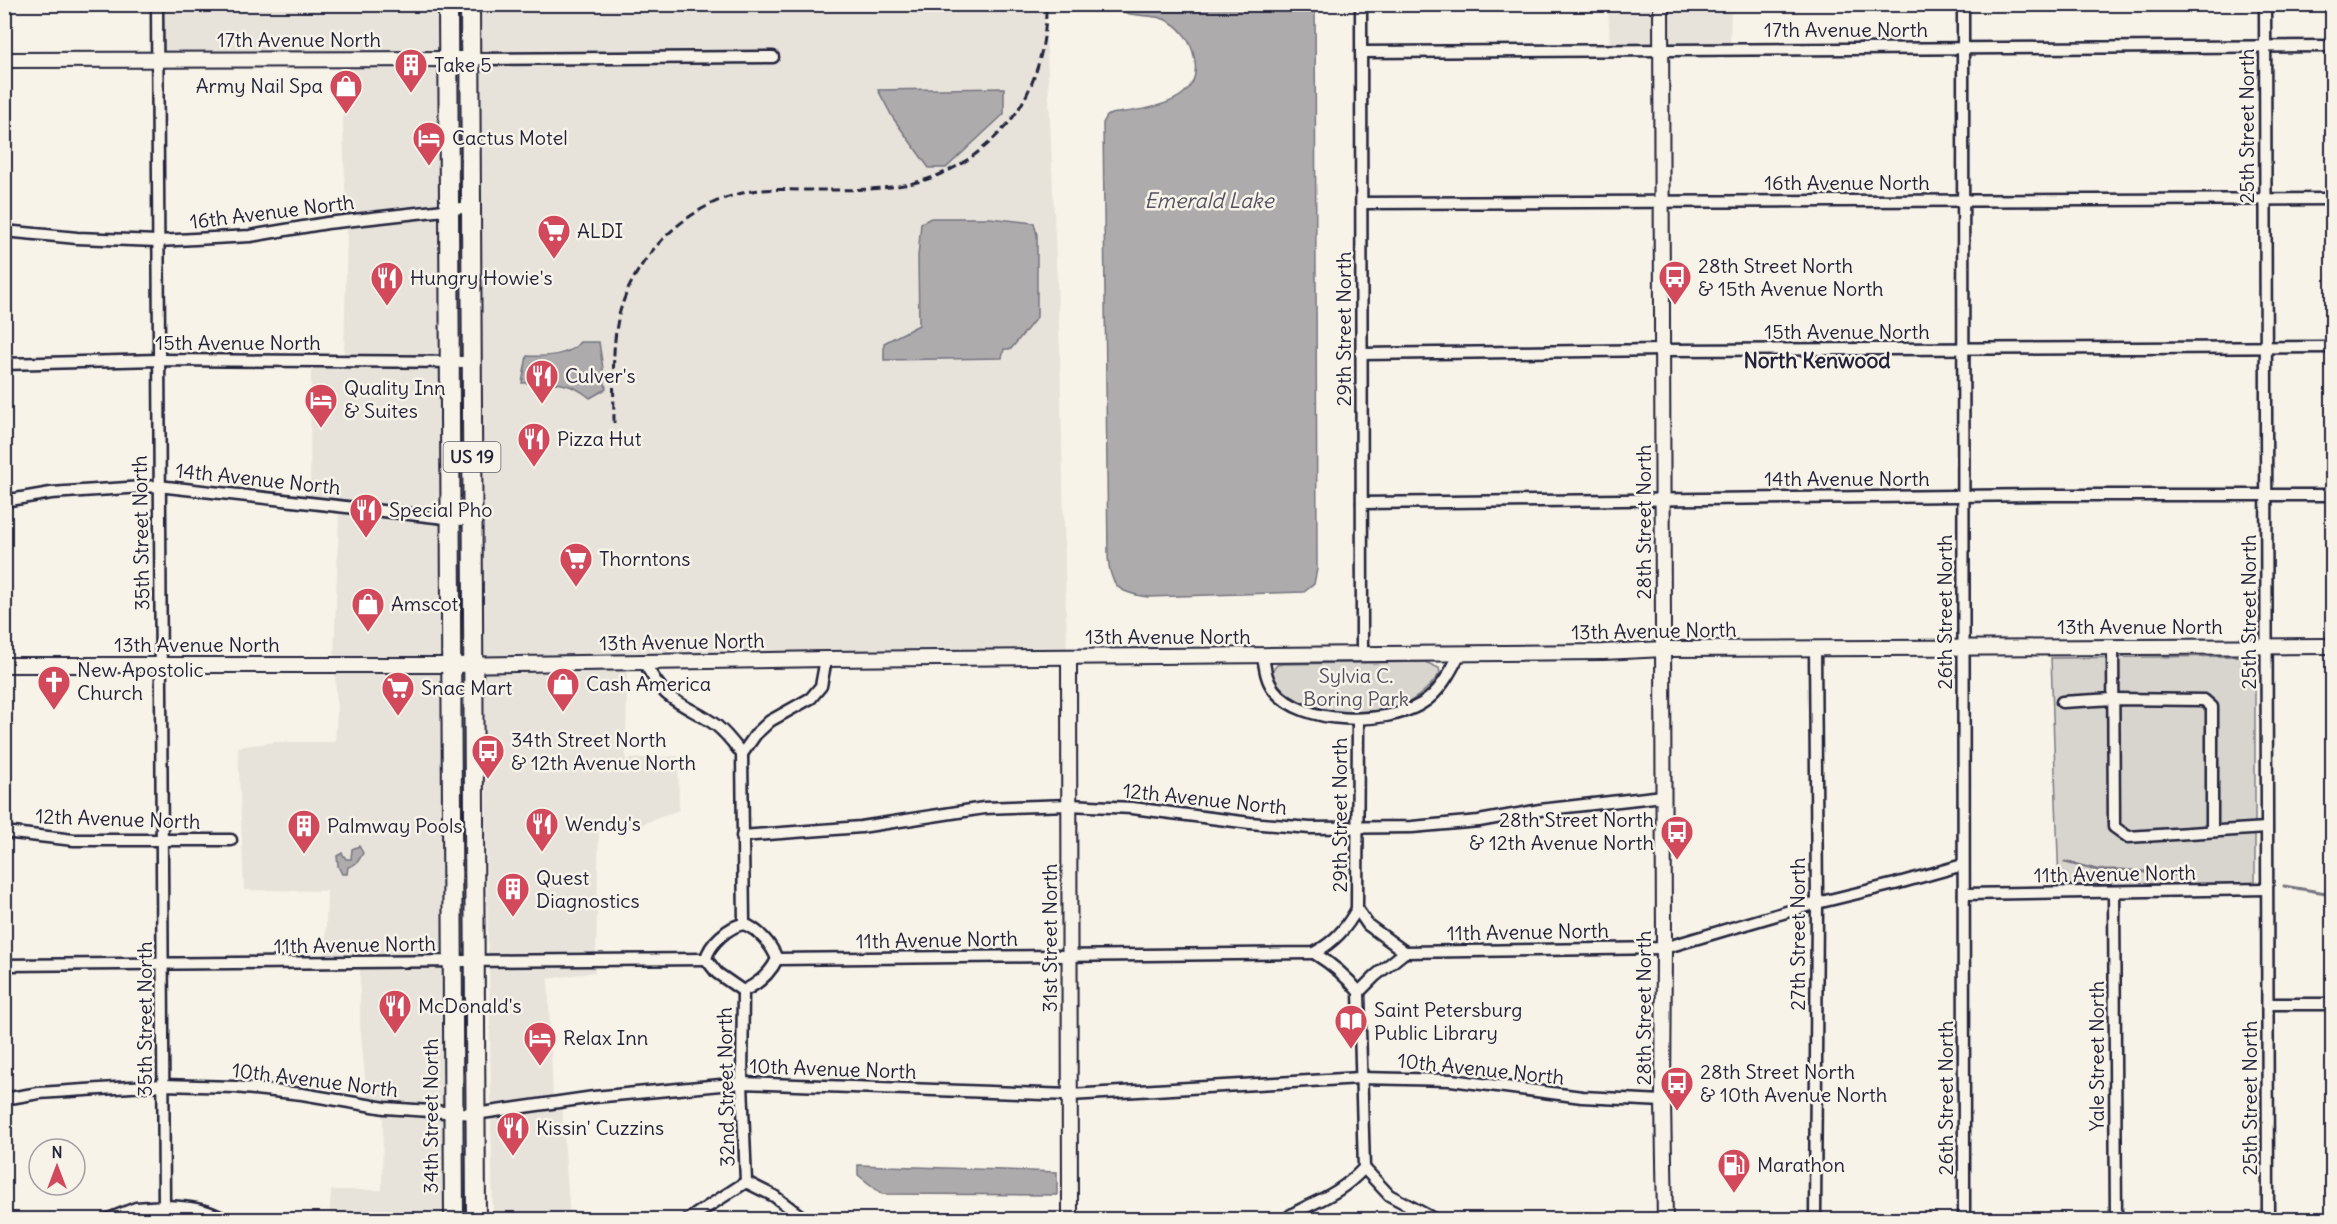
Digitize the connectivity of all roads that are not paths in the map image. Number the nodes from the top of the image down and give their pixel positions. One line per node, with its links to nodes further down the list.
1 (157, 4): 17 (street, 35th Street North)
2 (448, 4): 14 (highway, 34th Street North / US 19)
3 (470, 4): 15 (highway, US 19)
4 (1361, 4): 12 (street, 29th Street North)
5 (1661, 4): 11 (street, 28th Street North)
6 (1963, 4): 10 (street, 26th Street North)
7 (2265, 4): 8 (street, 25th Street North)
8 (2265, 46): 9 (street, 17th Avenue North); 10 (street, 17th Avenue North); 18 (street, 25th Street North)
9 (2332, 46)
10 (1963, 49): 11 (street, 17th Avenue North); 21 (street, 26th Street North)
11 (1661, 51): 12 (street, 17th Avenue North); 20 (street, 28th Street North)
12 (1361, 52): 22 (street, 29th Street North)
13 (773, 57): 15 (street, 17th Avenue North)
14 (448, 59): 15 (street, 17th Avenue North); 17 (street, 17th Avenue North); 24 (highway, 34th Street North / US 19)
15 (471, 59): 23 (highway, US 19)
16 (4, 60): 17 (street, 17th Avenue North)
17 (158, 60): 26 (street, 35th Street North)
18 (2264, 199): 19 (street, 16th Avenue North); 21 (street, 16th Avenue North); 27 (street, 25th Street North)
19 (2332, 199)
20 (1662, 200): 21 (street, 16th Avenue North); 22 (street, 16th Avenue North); 29 (street, 28th Street North)
21 (1963, 201): 30 (street, 26th Street North)
22 (1362, 203): 31 (street, 29th Street North)
23 (471, 207): 24 (street, 16th Avenue North); 34 (highway, US 19)
24 (449, 209): 26 (street, 16th Avenue North); 33 (highway, 34th Street North / US 19)
25 (4, 231): 26 (street, 16th Avenue North)
26 (158, 241): 32 (street, 35th Street North)
27 (2267, 348): 28 (street, 15th Avenue North); 30 (street, 15th Avenue North); 37 (street, 25th Street North)
28 (2332, 348)
29 (1662, 350): 30 (street, 15th Avenue North); 31 (street, 15th Avenue North); 40 (street, 28th Street North)
30 (1963, 350): 39 (street, 26th Street North)
31 (1361, 354): 42 (street, 29th Street North)
32 (158, 360): 33 (street, 15th Avenue North); 35 (street, 15th Avenue North); 36 (street, 35th Street North)
33 (450, 362): 34 (street, 15th Avenue North); 43 (highway, 34th Street North / US 19)
34 (471, 362): 44 (highway, US 19)
35 (4, 364)
36 (159, 486): 41 (street, 14th Avenue North); 43 (street, 14th Avenue North); 58 (street, 35th Street North)
37 (2266, 495): 38 (street, 14th Avenue North); 39 (street, 14th Avenue North); 47 (street, 25th Street North)
38 (2332, 495)
39 (1963, 496): 40 (street, 14th Avenue North); 48 (street, 26th Street North)
40 (1663, 500): 42 (street, 14th Avenue North); 50 (street, 28th Street North)
41 (4, 501)
42 (1362, 503): 52 (street, 29th Street North)
43 (451, 518): 44 (street, 14th Avenue North); 59 (highway, 34th Street North / US 19)
44 (472, 521): 60 (highway, US 19)
45 (2332, 645): 47 (street, 13th Avenue North)
46 (2113, 646): 47 (street, 13th Avenue North); 48 (street, 13th Avenue North); 61 (street)
47 (2268, 646): 70 (street, 25th Street North)
48 (1963, 647): 49 (street, 13th Avenue North); 76 (street, 26th Street North)
49 (1815, 648): 50 (street, 13th Avenue North); 80 (street, 27th Street North)
50 (1664, 649): 51 (street, 13th Avenue North); 65 (street, 28th Street North)
51 (1460, 653): 52 (street, 13th Avenue North); 63 (street, 29th Street North)
52 (1362, 654): 53 (street, 13th Avenue North)
53 (1263, 656): 54 (street, 13th Avenue North); 63 (street, 29th Street North)
54 (1069, 657): 55 (street, 13th Avenue North); 66 (street, 31st Street North)
55 (826, 659): 56 (street, 13th Avenue North); 64 (street)
56 (644, 662): 60 (street, 13th Avenue North); 64 (street)
57 (4, 665): 58 (street, 13th Avenue North)
58 (160, 665): 59 (street, 13th Avenue North); 75 (street, 35th Street North)
59 (451, 665): 60 (street, 13th Avenue North); 67 (highway, 34th Street North / US 19)
60 (472, 665): 68 (highway, US 19)
61 (2113, 699): 62 (street); 71 (street); 71 (street)
62 (2062, 702)
63 (1358, 721): 69 (street, 29th Street North)
64 (742, 754): 73 (street)
65 (1663, 796): 69 (street, 12th Avenue North); 83 (street, 28th Street North)
66 (1069, 806): 69 (street, 12th Avenue North); 73 (street, 12th Avenue North); 86 (street, 31st Street North)
67 (452, 813): 68 (highway); 89 (highway, 34th Street North / US 19)
68 (473, 813): 90 (highway, US 19)
69 (1358, 828): 81 (street, 29th Street North)
70 (2266, 828): 71 (street); 77 (street, 25th Street North)
71 (2212, 831)
72 (4, 832): 75 (street, 12th Avenue North)
73 (742, 836): 82 (street)
74 (231, 840): 75 (street, 12th Avenue North)
75 (163, 841): 92 (street, 35th Street North)
76 (1963, 864): 79 (street, 26th Street North); 80 (street, 11th Avenue North)
77 (2266, 889): 78 (street, 11th Avenue North); 95 (street, 25th Street North)
78 (2114, 893): 79 (street, 11th Avenue North); 120 (street, Yale Street North)
79 (1964, 894): 119 (street, 26th Street North)
80 (1817, 903): 83 (street, 11th Avenue North); 118 (street, 27th Street North)
81 (1357, 909): 84 (street, 29th Street North); 85 (street, 29th Street North)
82 (744, 924): 87 (street); 88 (street)
83 (1664, 948): 84 (street, 11th Avenue North); 102 (street, 28th Street North)
84 (1405, 952): 94 (street)
85 (1314, 953): 86 (street, 11th Avenue North); 94 (street)
86 (1069, 956): 88 (street, 11th Avenue North); 100 (street, 31st Street North)
87 (706, 959): 90 (street, 11th Avenue North); 93 (street, 32nd Street North)
88 (777, 959): 93 (street, 32nd Street North)
89 (453, 962): 90 (street, 11th Avenue North); 92 (street, 11th Avenue North); 103 (highway, 34th Street North / US 19)
90 (474, 962): 104 (highway, US 19)
91 (4, 965): 92 (street, 11th Avenue North)
92 (162, 965): 99 (street, 35th Street North)
93 (743, 991): 98 (street, 32nd Street North)
94 (1359, 992): 97 (street)
95 (2268, 1004): 96 (street); 121 (street, 25th Street North)
96 (2332, 1004)
97 (1360, 1078): 100 (street, 10th Avenue North); 102 (street, 10th Avenue North); 105 (street)
98 (742, 1083): 100 (street, 10th Avenue North); 104 (street, 10th Avenue North); 106 (street, 32nd Street North)
99 (162, 1085): 101 (street, 10th Avenue North); 103 (street, 10th Avenue North); 107 (street, 35th Street North)
100 (1070, 1095): 114 (street, 31st Street North)
101 (4, 1099)
102 (1663, 1101): 117 (street, 28th Street North)
103 (453, 1113): 104 (street, 10th Avenue North); 110 (highway, 34th Street North / US 19)
104 (475, 1114): 111 (highway, US 19)
105 (1364, 1168): 115 (street); 116 (street)
106 (746, 1182): 112 (street, 32nd Street North); 113 (street, 32nd Street North)
107 (164, 1206): 108 (street); 109 (street)
108 (106, 1220)
109 (225, 1220)
110 (454, 1220)
111 (476, 1220)
112 (687, 1220)
113 (806, 1220)
114 (1070, 1220)
115 (1287, 1220)
116 (1436, 1220)
117 (1665, 1220)
118 (1815, 1220)
119 (1964, 1220)
120 (2116, 1220)
121 (2268, 1220)

